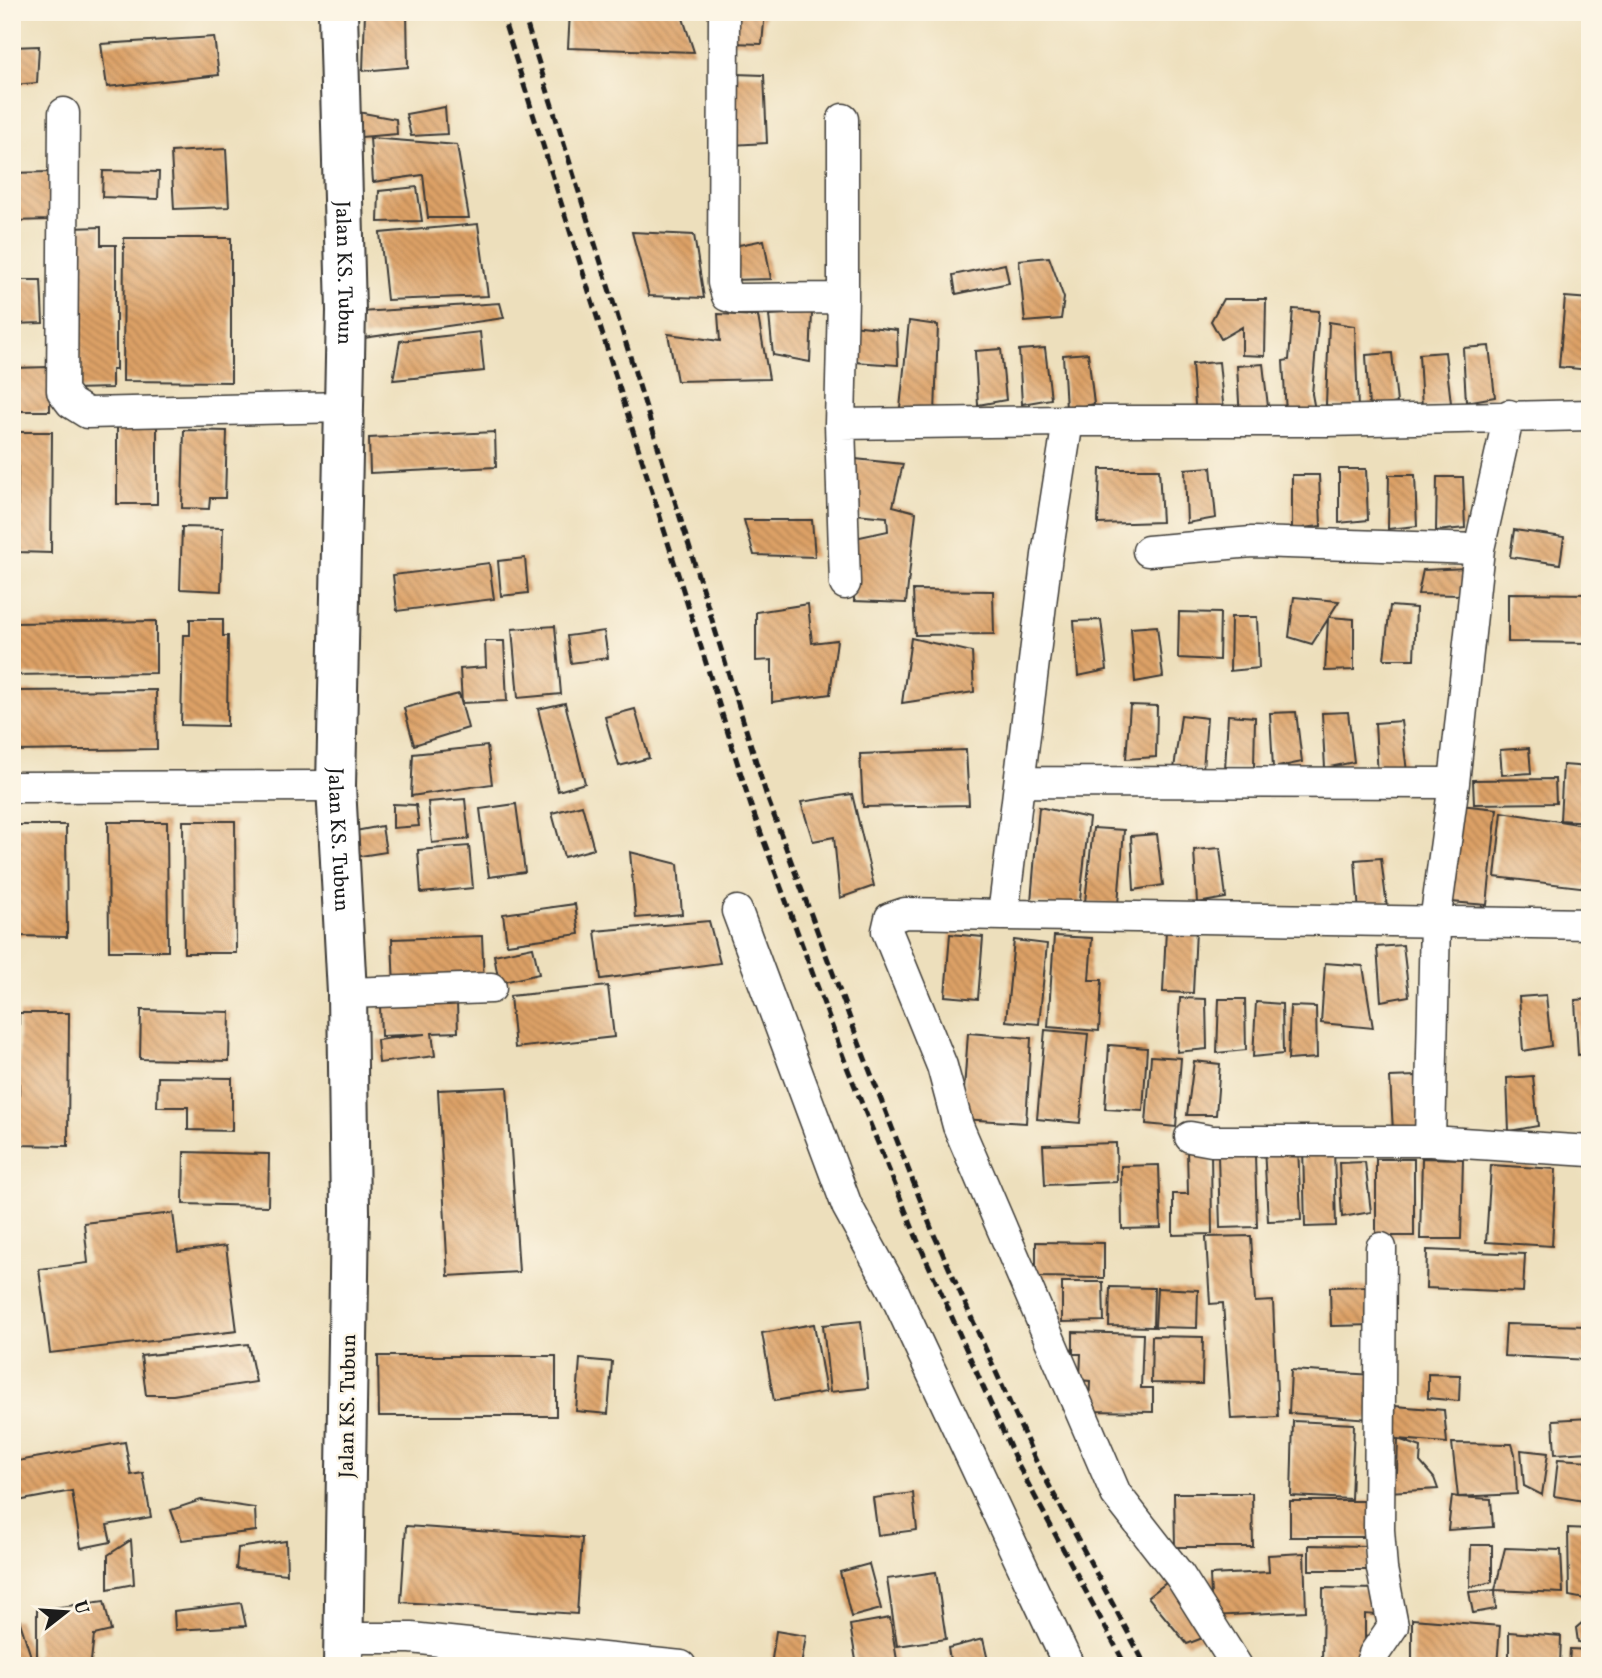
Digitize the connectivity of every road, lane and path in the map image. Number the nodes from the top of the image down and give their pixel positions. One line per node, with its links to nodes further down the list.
1 (338, 12): 6 (main road, Jalan KS. Tubun)
2 (724, 12): 5 (street)
3 (64, 113): 6 (street)
4 (843, 119): 5 (street)
5 (843, 298): 10 (street)
6 (345, 407): 16 (main road, Jalan KS. Tubun)
7 (1509, 415): 8 (street); 9 (street); 11 (street)
8 (1590, 415)
9 (1068, 421): 10 (street); 14 (street)
10 (840, 424): 13 (street)
11 (1479, 549): 12 (street); 15 (street)
12 (1148, 551)
13 (845, 584)
14 (1021, 782): 15 (street); 19 (street)
15 (1454, 783): 20 (street)
16 (336, 786): 17 (street); 23 (main road, Jalan KS. Tubun)
17 (12, 787)
18 (737, 911): 30 (street)
19 (1003, 915): 20 (street); 31 (street)
20 (1435, 922): 21 (street); 25 (street)
21 (1590, 924)
22 (491, 988): 23 (street)
23 (347, 993): 28 (main road, Jalan KS. Tubun)
24 (1190, 1137): 25 (street)
25 (1430, 1141): 26 (street)
26 (1590, 1151)
27 (1381, 1248): 32 (street)
28 (343, 1652): 29 (street)
29 (681, 1666)
30 (1069, 1666)
31 (1237, 1666)
32 (1370, 1666)

